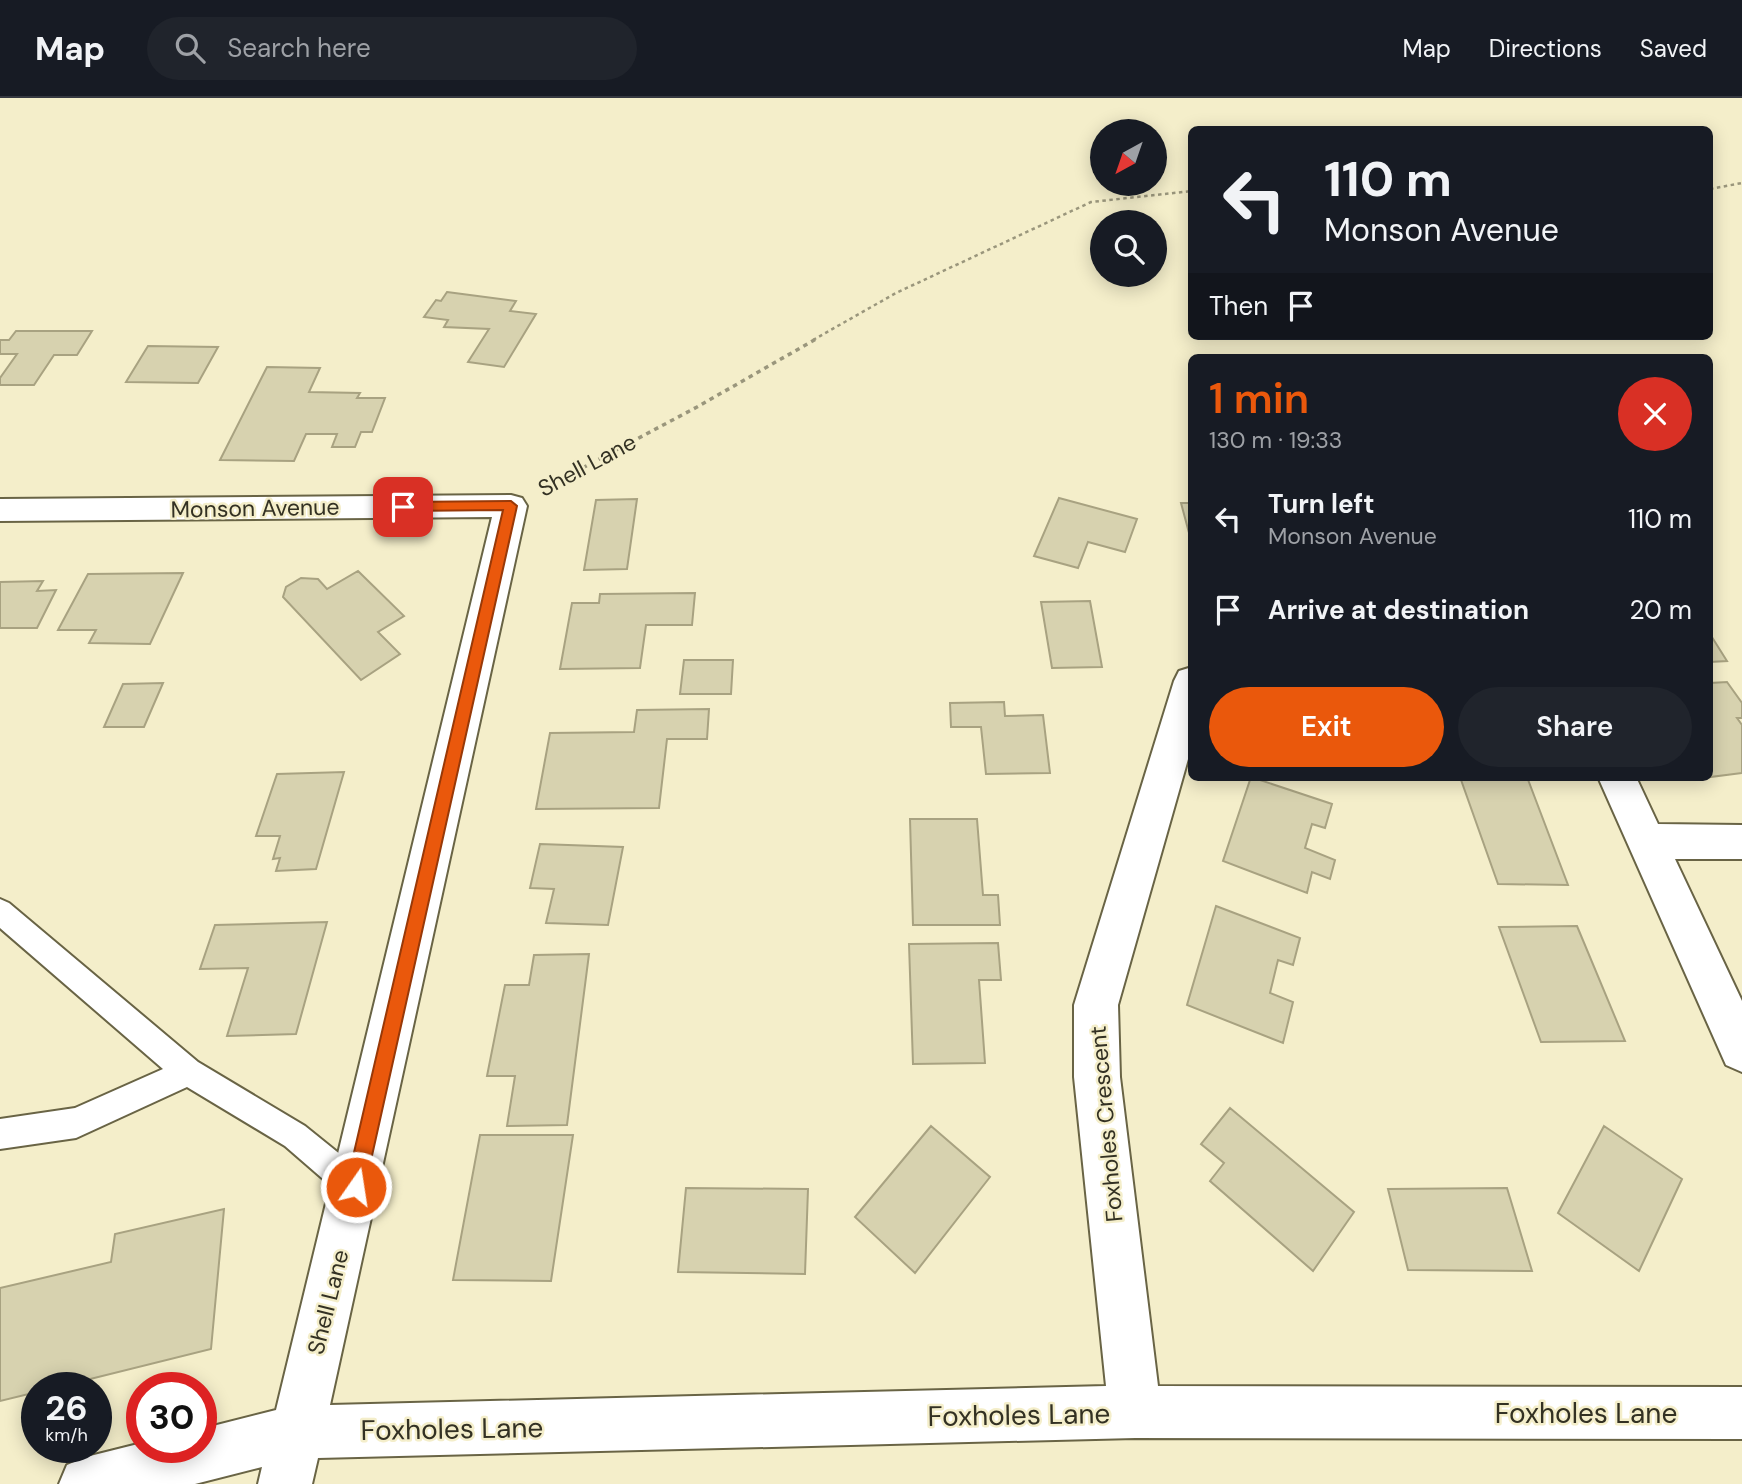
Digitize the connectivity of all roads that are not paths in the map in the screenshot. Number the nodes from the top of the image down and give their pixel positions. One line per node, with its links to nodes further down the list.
1 (511, 506): 2 (street, Monson Avenue); 11 (street, Shell Lane)
2 (0, 510)
3 (1188, 694): 12 (street, Foxholes Crescent)
4 (1619, 781): 5 (street)
5 (1644, 841): 6 (street); 8 (street)
6 (1742, 842)
7 (0, 911): 9 (lane)
8 (1742, 1050)
9 (188, 1072): 10 (lane); 11 (lane)
10 (0, 1134)
11 (356, 1187): 14 (street, Shell Lane)
12 (1135, 1412): 13 (street, Foxholes Lane); 14 (street, Foxholes Lane)
13 (1742, 1413)
14 (296, 1432): 15 (street, Foxholes Lane); 16 (street, Shell Lane)
15 (86, 1484)
16 (285, 1484)

